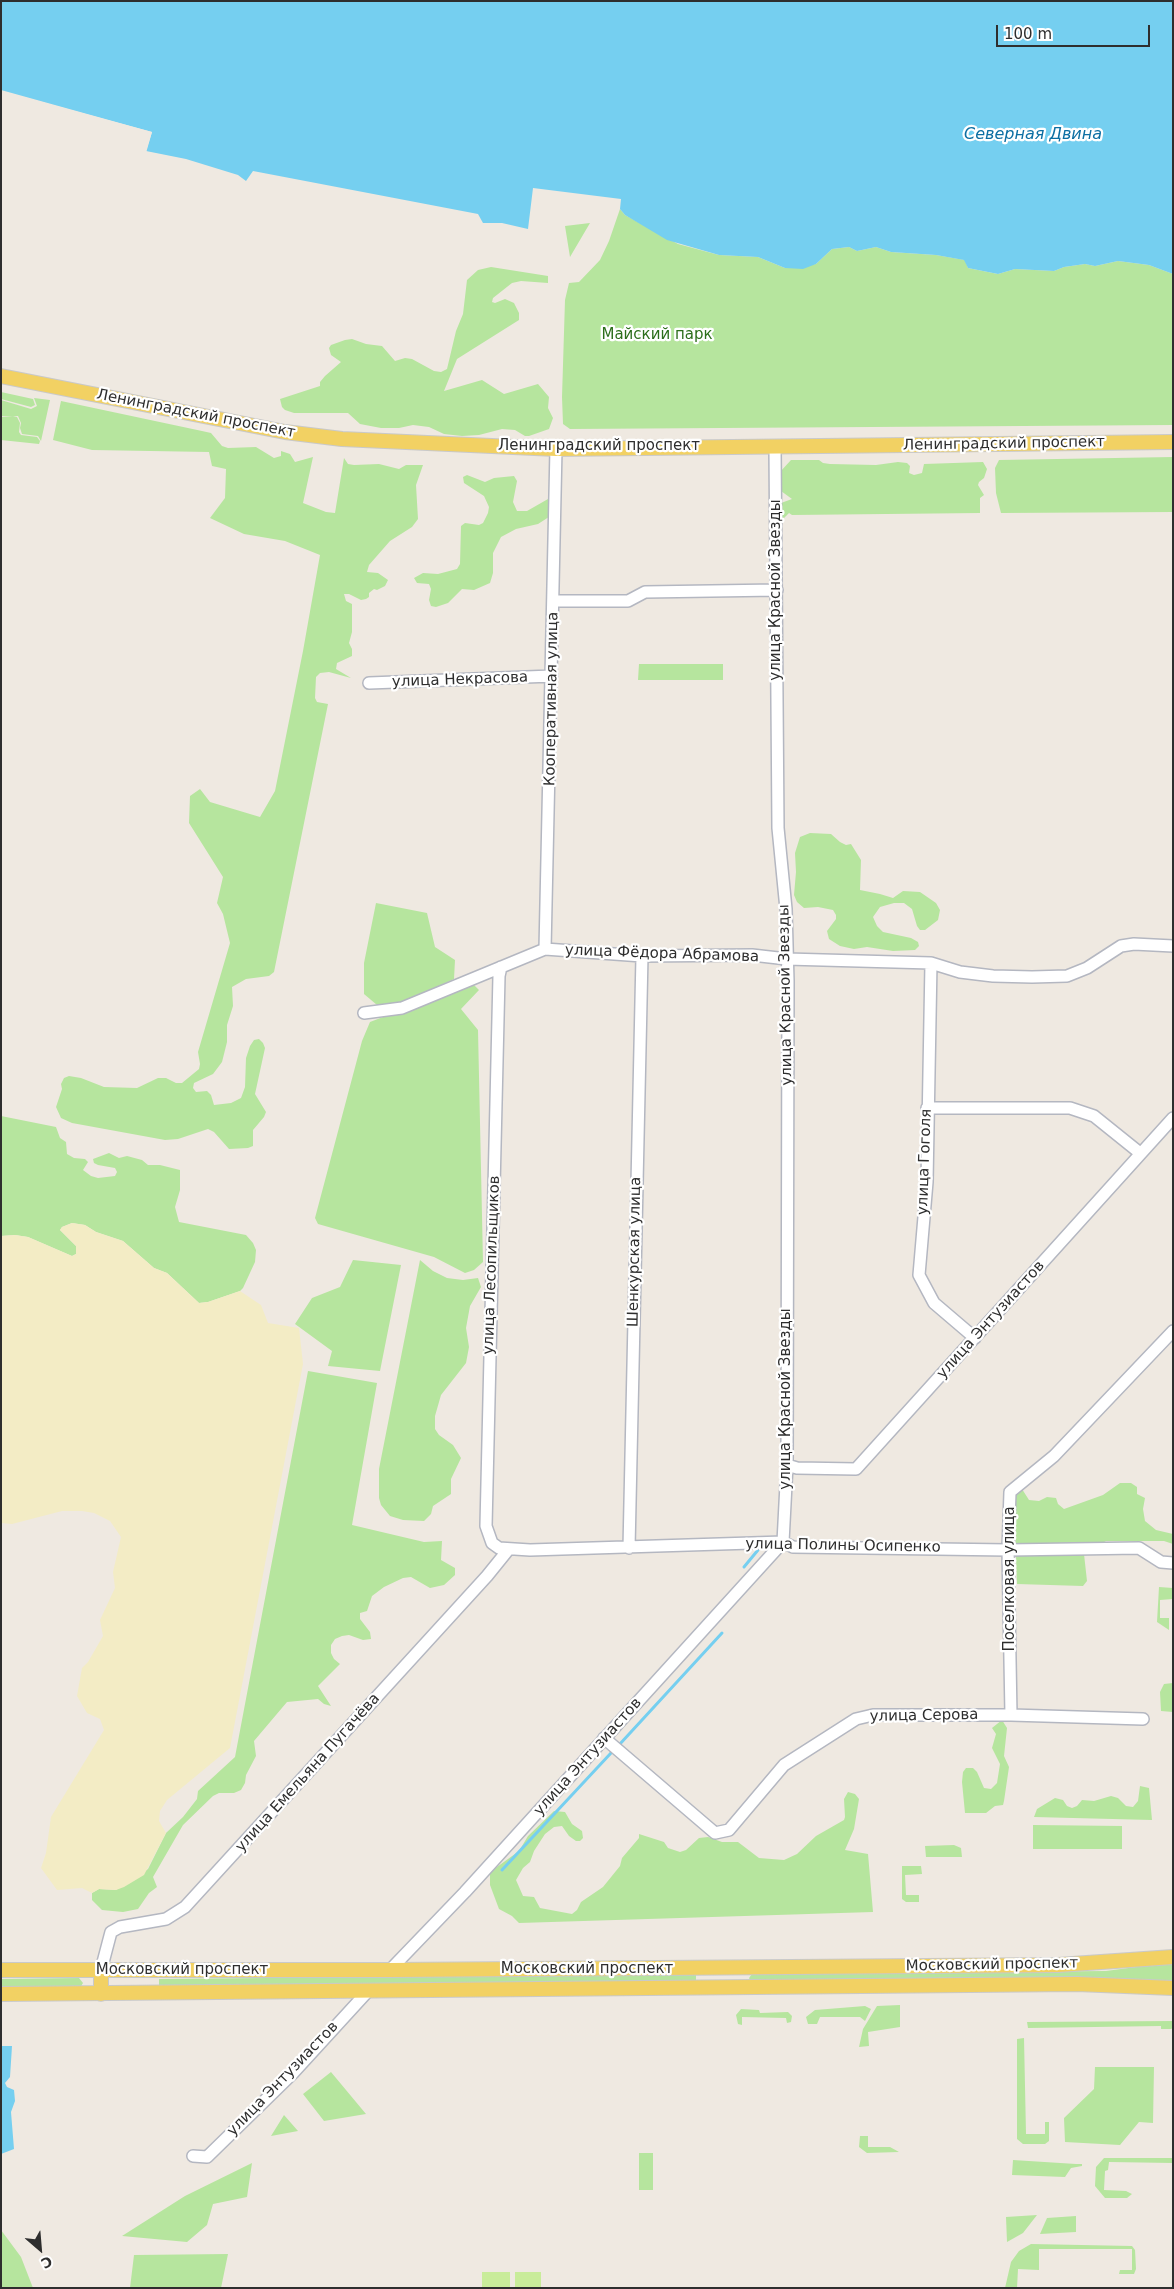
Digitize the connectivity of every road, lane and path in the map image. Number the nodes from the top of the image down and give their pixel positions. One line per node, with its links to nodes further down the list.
1 (1, 376): 4 (main road, Ленинградский проспект)
2 (1173, 442): 3 (main road, Ленинградский проспект)
3 (776, 447): 4 (main road, Ленинградский проспект); 5 (street, улица Красной Звезды)
4 (556, 449): 6 (street, Кооперативная улица)
5 (777, 590): 6 (street); 12 (street, улица Красной Звезды)
6 (554, 601): 7 (street, Кооперативная улица)
7 (552, 676): 8 (street, улица Некрасова); 10 (street, Кооперативная улица)
8 (368, 684)
9 (1173, 946): 13 (street, улица Фёдора Абрамова)
10 (545, 949): 11 (street, улица Фёдора Абрамова); 14 (street, улица Фёдора Абрамова)
11 (642, 956): 12 (street, улица Фёдора Абрамова); 23 (street, Шенкурская улица)
12 (787, 959): 13 (street, улица Фёдора Абрамова); 21 (street, улица Красной Звезды)
13 (931, 963): 16 (street, улица Гоголя)
14 (502, 967): 15 (street, улица Фёдора Абрамова); 24 (street, улица Лесопильщиков)
15 (364, 1014)
16 (927, 1108): 18 (street); 20 (street, улица Гоголя)
17 (1173, 1118): 18 (street, улица Энтузиастов)
18 (1140, 1153): 20 (street, улица Энтузиастов)
19 (1173, 1331): 25 (street, Поселковая улица)
20 (975, 1338): 21 (street, улица Энтузиастов)
21 (787, 1465): 22 (street, улица Красной Звезды)
22 (784, 1542): 23 (street, улица Полины Осипенко); 25 (street, улица Полины Осипенко); 29 (street, улица Энтузиастов)
23 (629, 1548): 24 (street, улица Полины Осипенко)
24 (508, 1550): 33 (street, улица Емельяна Пугачёва)
25 (1008, 1550): 26 (street, улица Полины Осипенко); 27 (street, Поселковая улица)
26 (1173, 1563)
27 (1011, 1715): 28 (street, улица Серова); 29 (street, улица Серова)
28 (1143, 1718)
29 (604, 1738): 34 (street, улица Энтузиастов)
30 (1173, 1957): 31 (main road, Московский проспект)
31 (730, 1968): 34 (main road, Московский проспект); 35 (main road)
32 (1, 1970): 33 (main road, Московский проспект)
33 (101, 1970): 34 (main road, Московский проспект); 39 (main road)
34 (390, 1970)
35 (730, 1988): 36 (main road, Московский проспект); 37 (main road, Московский проспект)
36 (1173, 1988)
37 (368, 1991): 39 (main road, Московский проспект); 40 (street, улица Энтузиастов)
38 (1, 1994): 39 (main road, Московский проспект)
39 (101, 1994)
40 (192, 2156)

